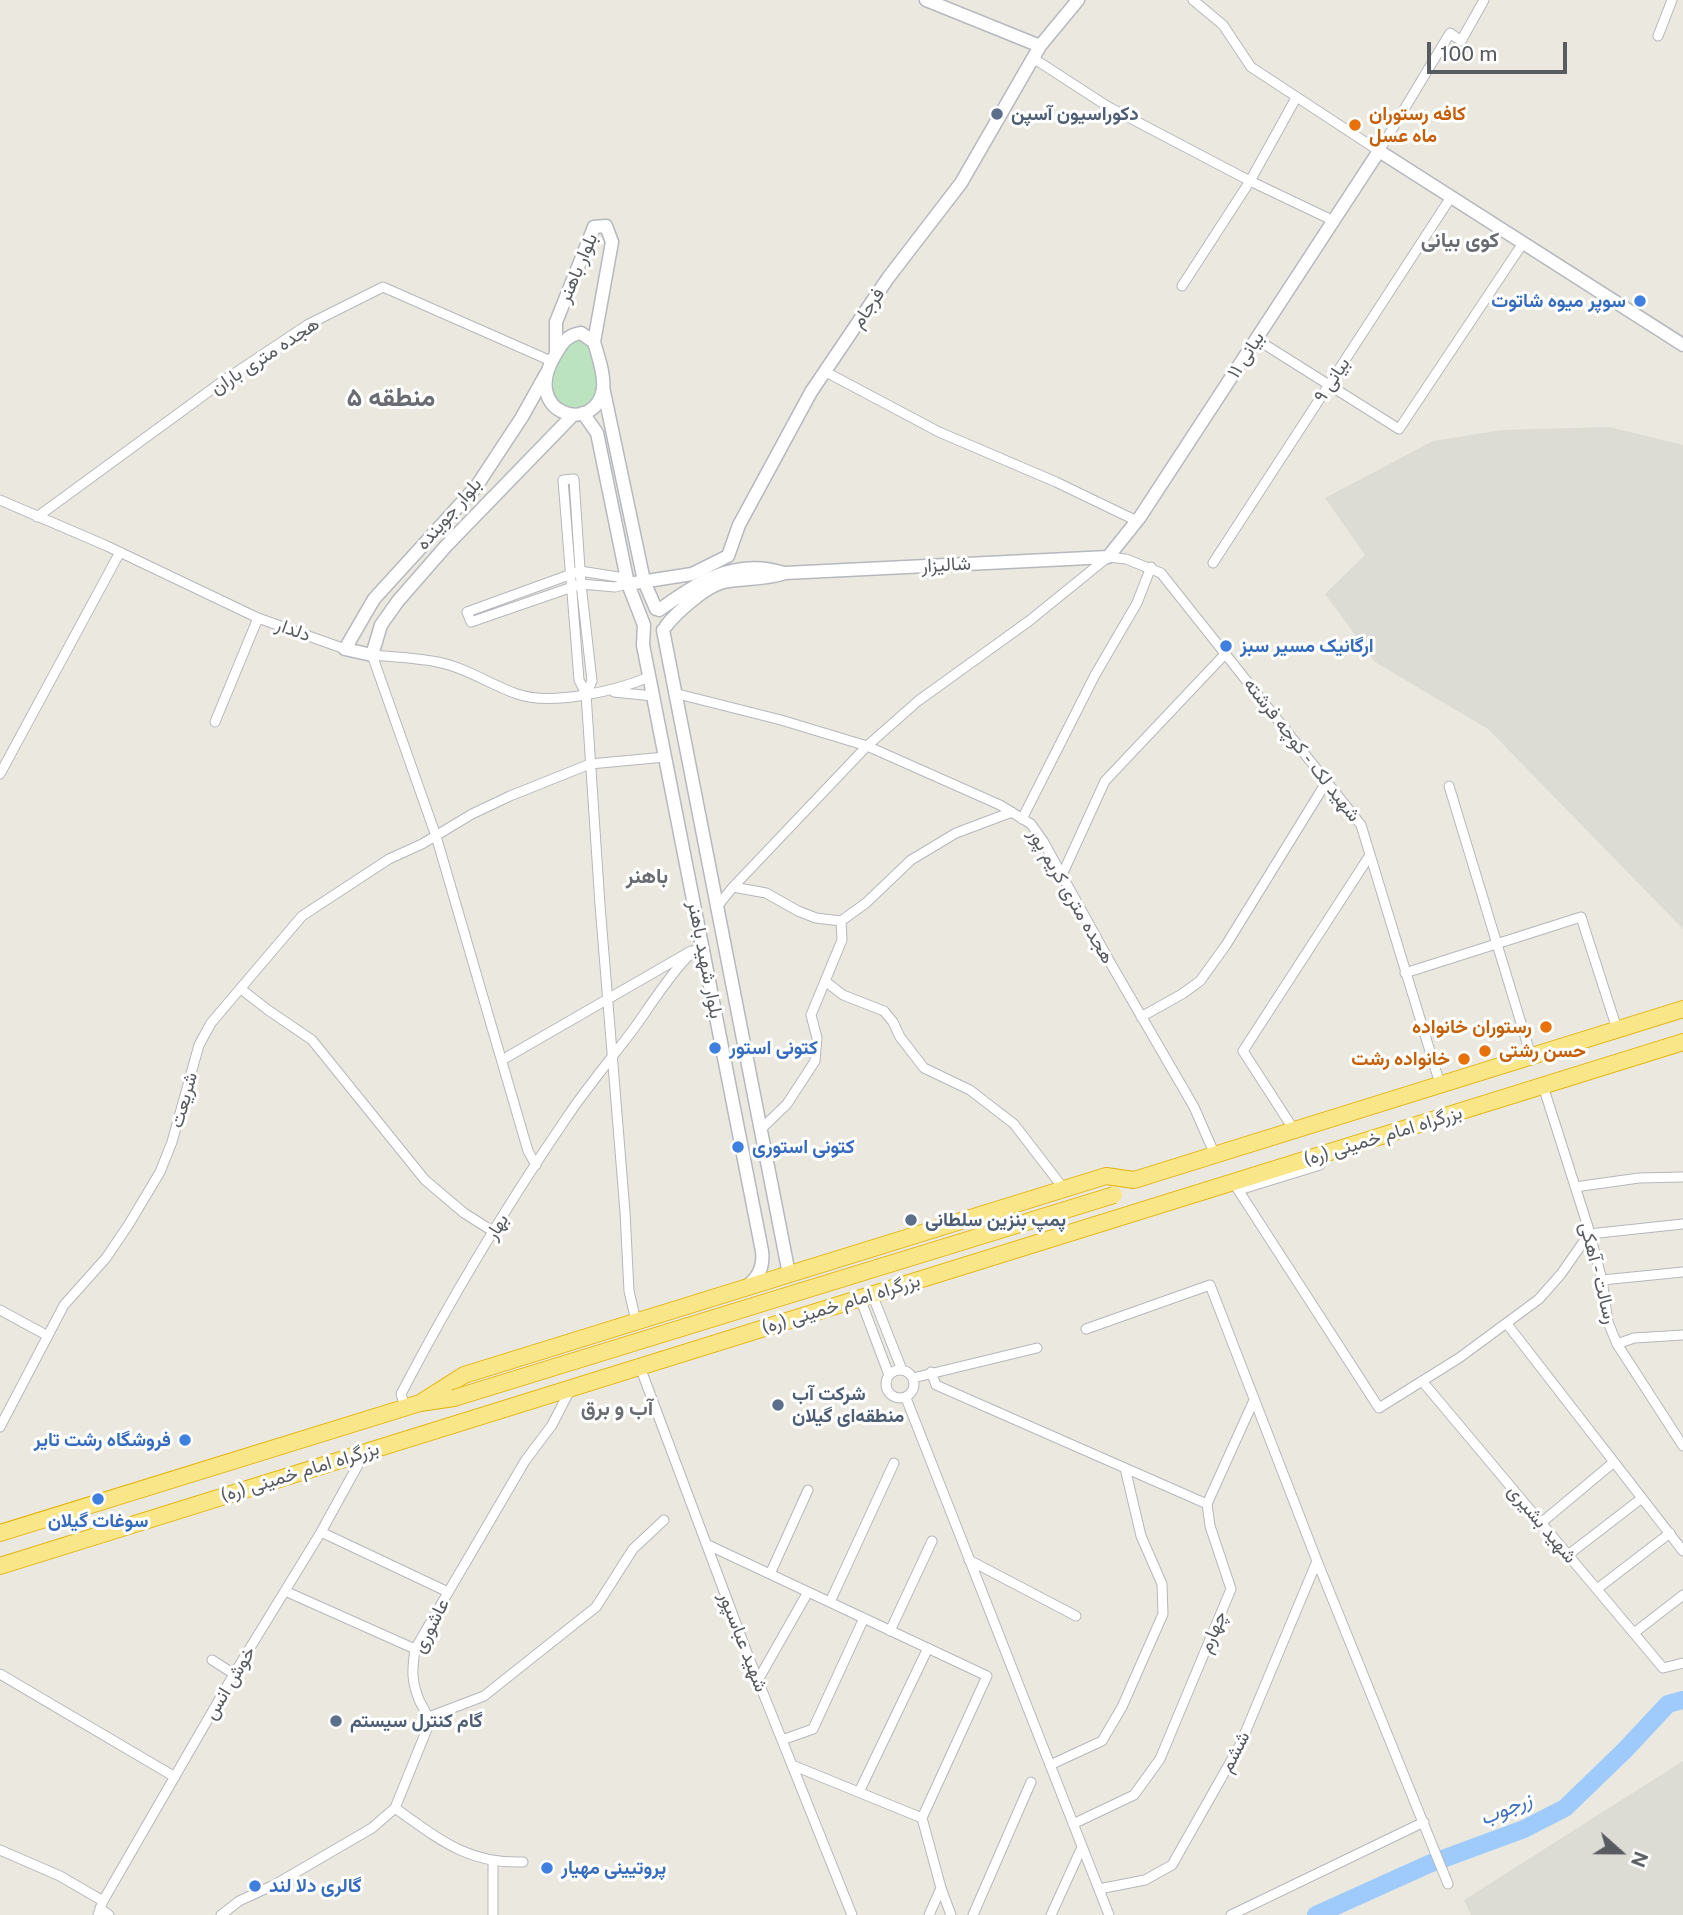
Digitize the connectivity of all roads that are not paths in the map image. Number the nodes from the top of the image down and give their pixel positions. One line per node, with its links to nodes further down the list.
1 (926, 0): 7 (street)
2 (1078, 0): 7 (street, فرجام)
3 (1193, 0): 9 (street)
4 (1484, 0): 10 (street)
5 (1672, 0): 6 (street)
6 (1658, 36)
7 (1040, 46): 8 (street, فرجام)
8 (1033, 58): 11 (street); 20 (street, فرجام)
9 (1296, 98): 10 (street); 11 (street)
10 (1379, 151): 12 (street); 13 (street, بیانی ۱۱)
11 (1250, 181): 13 (street); 15 (street)
12 (1451, 197): 14 (street); 21 (street, بیانی ۹)
13 (1334, 221): 16 (street, بیانی ۱۱)
14 (1524, 243): 18 (street); 21 (street)
15 (1182, 286)
16 (1256, 339): 21 (street); 26 (street, بیانی ۱۱)
17 (594, 342): 19 (street); 19 (street, بلوار باهنر); 22 (street)
18 (1683, 345)
19 (551, 363): 23 (street); 25 (street, هجده متری باران); 43 (street, بلوار جوینده)
20 (824, 372): 26 (street); 28 (street, فرجام)
21 (1329, 385): 30 (street, بیانی ۹)
22 (603, 387): 23 (street); 35 (street)
23 (578, 414): 37 (street); 45 (street, بلوار جوینده)
24 (0, 500): 25 (street, دلدار)
25 (37, 517): 27 (street, دلدار)
26 (1137, 521): 29 (street, بیانی ۱۱)
27 (120, 552): 40 (street, دلدار); 55 (street)
28 (728, 556): 34 (street); 35 (street)
29 (1108, 557): 31 (street, شهید لک - کوچه فرشته); 34 (street, شالیزار); 52 (street)
30 (1213, 563)
31 (1151, 567): 44 (street, شهید لک - کوچه فرشته); 59 (street)
32 (580, 571): 33 (street); 33 (street); 36 (street); 37 (street)
33 (569, 575): 38 (street); 38 (street)
34 (730, 576): 39 (street, شالیزار); 42 (street, شالیزار)
35 (644, 581): 37 (street); 39 (street)
36 (581, 584): 37 (street); 38 (street); 49 (street)
37 (628, 584): 41 (street)
38 (571, 587): 49 (street)
39 (658, 610): 41 (street); 42 (street)
40 (258, 618): 43 (street, دلدار); 51 (street)
41 (644, 625): 42 (street); 46 (street, بلوار شهید باهنر)
42 (664, 628): 48 (street, بلوار شهید باهنر)
43 (345, 649): 45 (street, دلدار)
44 (1226, 653): 56 (street, شهید لک - کوچه فرشته); 62 (street)
45 (372, 655): 49 (street, دلدار); 60 (street)
46 (649, 677): 47 (street); 50 (street, بلوار شهید باهنر)
47 (602, 692): 49 (street, دلدار); 50 (street)
48 (674, 693): 52 (street, هجده متری کریم پور); 64 (street, بلوار شهید باهنر)
49 (586, 694): 54 (street)
50 (653, 696): 53 (street, بلوار شهید باهنر)
51 (215, 722)
52 (867, 746): 58 (street, هجده متری کریم پور); 63 (street)
53 (665, 757): 54 (street, شریعت); 67 (street, بلوار شهید باهنر)
54 (590, 764): 60 (street, شریعت); 71 (street)
55 (0, 774)
56 (1327, 782): 61 (street, شهید لک - کوچه فرشته); 73 (street)
57 (1448, 786): 66 (street)
58 (1012, 812): 59 (street, هجده متری کریم پور); 65 (street)
59 (1022, 819): 62 (street, هجده متری کریم پور)
60 (436, 836): 70 (street, شریعت); 78 (street)
61 (1370, 855): 68 (street, شهید لک - کوچه فرشته); 84 (street)
62 (1062, 875): 73 (street, هجده متری کریم پور)
63 (733, 887): 64 (street); 65 (street)
64 (716, 908): 79 (street, بلوار شهید باهنر)
65 (841, 921): 69 (street)
66 (1497, 945): 68 (street); 74 (street); 77 (street)
67 (697, 948): 71 (street); 76 (street, بهار); 80 (street, بلوار شهید باهنر)
68 (1405, 973): 81 (street, شهید لک - کوچه فرشته)
69 (825, 981): 83 (street); 93 (street)
70 (241, 989): 95 (street); 113 (street, شریعت)
71 (608, 997): 76 (street); 78 (street)
72 (1683, 1009): 74 (highway, بزرگراه امام خمینی (ره))
73 (1141, 1017): 86 (street, هجده متری کریم پور)
74 (1617, 1029): 77 (highway, بزرگراه امام خمینی (ره))
75 (1683, 1042): 82 (highway, بزرگراه امام خمینی (ره))
76 (613, 1056): 87 (street, بهار); 108 (street)
77 (1531, 1056): 81 (highway, بزرگراه امام خمینی (ره))
78 (502, 1060): 87 (street)
79 (748, 1066): 80 (street); 83 (street, بلوار شهید باهنر)
80 (727, 1070): 85 (street, بلوار شهید باهنر)
81 (1440, 1084): 84 (highway, بزرگراه امام خمینی (ره))
82 (1543, 1086): 91 (highway, بزرگراه امام خمینی (ره)); 92 (street, رسالت - آهکی)
83 (760, 1130): 85 (street); 99 (street, بلوار شهید باهنر)
84 (1294, 1130): 86 (highway, بزرگراه امام خمینی (ره))
85 (739, 1133): 102 (street, بلوار شهید باهنر)
86 (1214, 1155): 90 (highway, بزرگراه امام خمینی (ره))
87 (536, 1165): 95 (street, بهار)
88 (1320, 1165): 91 (street)
89 (1683, 1177): 92 (street)
90 (1134, 1180): 93 (highway, بزرگراه امام خمینی (ره)); 126 (highway, بزرگراه امام خمینی (ره), bridge)
91 (1236, 1186): 103 (highway, بزرگراه امام خمینی (ره)); 122 (street)
92 (1575, 1187): 96 (street, رسالت - آهکی)
93 (1065, 1189): 97 (highway, بزرگراه امام خمینی (ره))
94 (1683, 1224): 96 (street)
95 (494, 1232): 126 (street, بهار)
96 (1590, 1234): 101 (street, رسالت - آهکی); 109 (street)
97 (806, 1269): 99 (highway, بزرگراه امام خمینی (ره)); 106 (highway)
98 (1683, 1272): 101 (street)
99 (789, 1274): 100 (highway, بزرگراه امام خمینی (ره)); 104 (highway)
100 (773, 1279): 102 (highway, بزرگراه امام خمینی (ره)); 104 (highway)
101 (1602, 1280): 114 (street, رسالت - آهکی)
102 (743, 1288): 107 (highway, بزرگراه امام خمینی (ره))
103 (866, 1296): 106 (highway, بزرگراه امام خمینی (ره)); 118 (street); 120 (street)
104 (792, 1302): 110 (highway)
105 (0, 1310): 113 (street)
106 (821, 1310): 110 (highway, بزرگراه امام خمینی (ره))
107 (657, 1315): 108 (highway, بزرگراه امام خمینی (ره)); 116 (highway)
108 (636, 1321): 126 (highway, بزرگراه امام خمینی (ره))
109 (1507, 1324): 122 (street); 130 (street)
110 (772, 1326): 116 (highway, بزرگراه امام خمینی (ره))
111 (1086, 1329): 125 (street)
112 (1683, 1335): 114 (street)
113 (48, 1336): 127 (street, شریعت)
114 (1617, 1344): 128 (street, رسالت - آهکی)
115 (1037, 1348): 119 (street)
116 (670, 1357): 117 (highway, بزرگراه امام خمینی (ره))
117 (640, 1367): 123 (highway, بزرگراه امام خمینی (ره)); 142 (street, شهید عباسپور)
118 (902, 1370): 120 (street); 121 (street)
119 (931, 1372): 121 (street); 132 (street)
120 (890, 1375): 124 (street)
121 (914, 1378): 124 (street)
122 (1422, 1381): 137 (street, شهید بشیری)
123 (571, 1388): 129 (highway, بزرگراه امام خمینی (ره)); 151 (street, عاشوری)
124 (906, 1398): 145 (street)
125 (1254, 1400): 135 (street); 146 (street)
126 (412, 1405): 140 (highway, بزرگراه امام خمینی (ره))
127 (0, 1427)
128 (1683, 1446)
129 (365, 1452): 138 (street, خوش انس); 147 (highway, بزرگراه امام خمینی (ره))
130 (1614, 1462): 134 (street); 137 (street)
131 (894, 1463): 154 (street)
132 (1125, 1468): 135 (street); 169 (street)
133 (808, 1490): 148 (street)
134 (1642, 1497): 139 (street); 144 (street)
135 (1207, 1504): 175 (street, چهارم)
136 (664, 1520): 166 (street)
137 (1541, 1523): 144 (street, شهید بشیری)
138 (321, 1532): 150 (street, خوش انس); 151 (street)
139 (1670, 1533): 143 (street); 149 (street)
140 (0, 1534)
141 (932, 1541): 157 (street)
142 (706, 1544): 148 (street); 165 (street, شهید عباسپور)
143 (1683, 1550)
144 (1568, 1555): 149 (street, شهید بشیری)
145 (969, 1560): 155 (street); 169 (street)
146 (1317, 1561): 176 (street); 183 (street, ششم)
147 (0, 1566)
148 (770, 1574): 152 (street)
149 (1597, 1589): 158 (street, شهید بشیری)
150 (285, 1591): 160 (street); 163 (street, خوش انس)
151 (448, 1592): 160 (street, عاشوری)
152 (808, 1592): 154 (street); 165 (street)
153 (1683, 1595): 158 (street)
154 (830, 1602): 156 (street)
155 (1076, 1616)
156 (864, 1618): 157 (street); 167 (street)
157 (890, 1631): 159 (street)
158 (1634, 1633): 162 (street, شهید بشیری)
159 (928, 1648): 172 (street); 174 (street)
160 (415, 1649): 166 (street, عاشوری)
161 (212, 1660): 163 (street)
162 (1683, 1663)
163 (234, 1674): 170 (street, خوش انس)
164 (0, 1676): 170 (street)
165 (758, 1680): 167 (street, شهید عباسپور)
166 (429, 1717): 173 (street)
167 (782, 1740): 168 (street, شهید عباسپور)
168 (792, 1765): 172 (street); 188 (street, شهید عباسپور)
169 (1050, 1765): 175 (street)
170 (175, 1777): 184 (street, خوش انس)
171 (1031, 1782): 191 (street)
172 (859, 1792): 174 (street)
173 (396, 1808): 179 (street); 186 (street)
174 (922, 1818): 182 (street)
175 (1073, 1824): 177 (street)
176 (1425, 1825): 181 (street); 194 (street)
177 (1082, 1847): 183 (street); 192 (street)
178 (0, 1850): 184 (street)
179 (493, 1861): 180 (street); 187 (street)
180 (523, 1862)
181 (1448, 1884)
182 (941, 1888): 189 (street); 190 (street)
183 (1099, 1889): 193 (street)
184 (100, 1908): 185 (street)
185 (109, 1915)
186 (221, 1915)
187 (493, 1915)
188 (852, 1915)
189 (929, 1915)
190 (951, 1915)
191 (973, 1915)
192 (1051, 1915)
193 (1109, 1915)
194 (1231, 1915)

